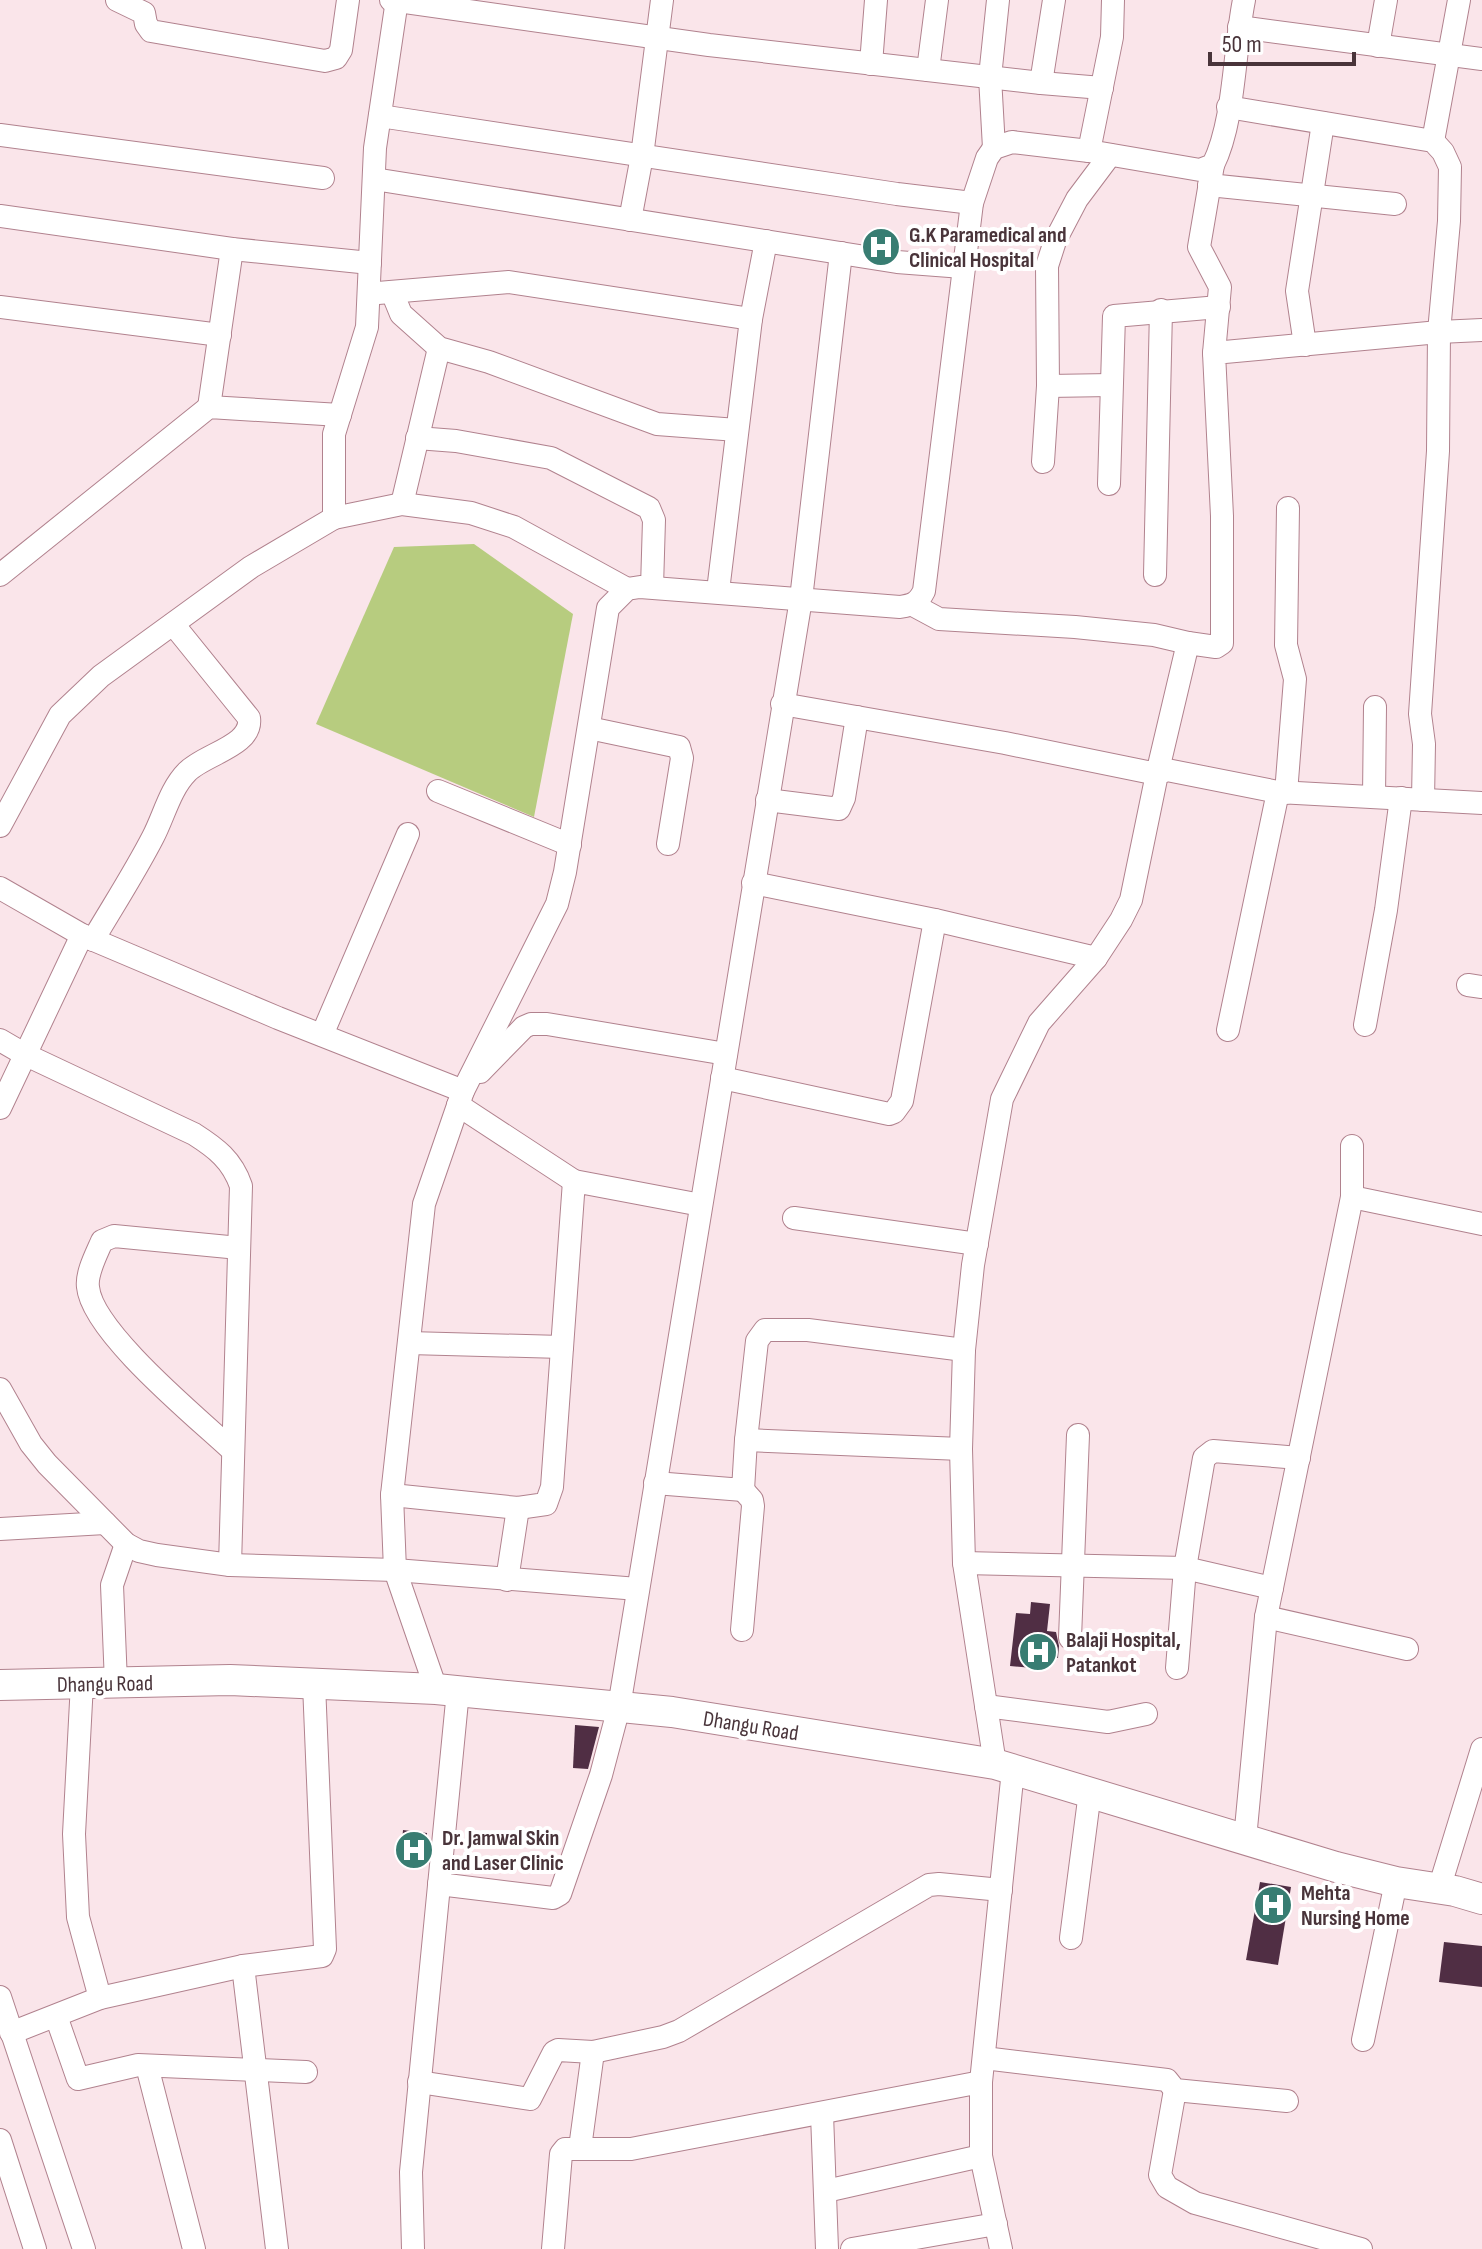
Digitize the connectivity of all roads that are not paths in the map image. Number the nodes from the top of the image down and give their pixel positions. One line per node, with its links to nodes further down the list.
1 (117, 0): 14 (street)
2 (348, 0): 14 (street)
3 (395, 0): 13 (street); 27 (street)
4 (662, 0): 17 (street)
5 (876, 0): 21 (street)
6 (937, 0): 22 (street)
7 (998, 0): 23 (street)
8 (1054, 0): 24 (street)
9 (1113, 0): 25 (street)
10 (1244, 0): 16 (street)
11 (1386, 0): 18 (street)
12 (1459, 0): 19 (street)
13 (456, 5): 15 (street)
14 (145, 6)
15 (517, 9): 17 (street)
16 (1239, 27): 18 (street); 26 (street)
17 (658, 38): 21 (street); 33 (street)
18 (1378, 46): 19 (street)
19 (1449, 56): 20 (street); 30 (street)
20 (1482, 59)
21 (871, 64): 22 (street)
22 (928, 70): 23 (street)
23 (990, 77): 24 (street); 31 (street)
24 (1041, 83): 25 (street)
25 (1102, 88): 32 (street)
26 (1228, 107): 28 (street); 34 (street)
27 (380, 116): 33 (street); 36 (street)
28 (1323, 123): 30 (street); 37 (street)
29 (0, 135): 35 (street)
30 (1433, 141): 54 (street)
31 (994, 148): 32 (street); 38 (street)
32 (1100, 153): 34 (street); 60 (street)
33 (642, 156): 38 (street); 41 (street)
34 (1211, 175): 37 (street); 50 (street)
35 (323, 178)
36 (374, 179): 41 (street); 45 (street)
37 (1311, 197): 39 (street); 56 (street)
38 (972, 203): 46 (street)
39 (1395, 204)
40 (0, 216): 43 (street)
41 (630, 220): 42 (street)
42 (766, 241): 44 (street); 52 (street)
43 (232, 249): 45 (street); 55 (street)
44 (841, 253): 46 (street); 75 (street)
45 (370, 263): 48 (street)
46 (963, 267): 76 (street)
47 (392, 292): 48 (street); 52 (street); 57 (street)
48 (369, 294): 62 (street)
49 (0, 307): 55 (street)
50 (1219, 307): 51 (street); 58 (street)
51 (1161, 310): 59 (street); 71 (street)
52 (751, 319): 63 (street)
53 (1482, 330): 54 (street)
54 (1439, 332): 56 (street); 87 (street)
55 (220, 335): 61 (street)
56 (1305, 345): 58 (street)
57 (439, 348): 63 (street); 64 (street)
58 (1214, 353): 78 (street)
59 (1111, 385): 60 (street); 66 (street)
60 (1048, 386): 65 (street)
61 (209, 407): 62 (street); 70 (street)
62 (340, 415): 69 (street)
63 (737, 430): 74 (street)
64 (417, 438): 67 (street); 72 (street)
65 (1043, 462)
66 (1109, 484)
67 (402, 504): 69 (street); 73 (street)
68 (1288, 508): 85 (street)
69 (334, 518): 77 (street)
70 (0, 575)
71 (1155, 575)
72 (652, 587): 73 (street); 74 (street)
73 (627, 589): 82 (street)
74 (718, 591): 75 (street)
75 (801, 599): 76 (street); 79 (street)
76 (913, 605): 78 (street)
77 (173, 624): 90 (street); 97 (street)
78 (1188, 643): 83 (street)
79 (782, 704): 81 (street); 88 (street)
80 (1375, 707): 86 (street)
81 (857, 717): 83 (street); 88 (street)
82 (589, 728): 92 (street); 93 (street)
83 (1157, 774): 85 (street); 98 (street)
84 (438, 791): 93 (street)
85 (1282, 792): 86 (street); 100 (street)
86 (1374, 797): 87 (street)
87 (1412, 799): 89 (street); 99 (street)
88 (767, 800): 94 (street)
89 (1482, 803)
90 (0, 826)
91 (408, 834): 101 (street)
92 (668, 844)
93 (570, 845): 106 (street)
94 (753, 883): 96 (street); 104 (street)
95 (0, 888): 97 (street)
96 (935, 920): 98 (street); 105 (street)
97 (88, 938): 101 (street); 103 (street)
98 (1096, 958): 114 (street)
99 (1365, 1025)
100 (1228, 1030)
101 (322, 1035): 106 (street)
102 (0, 1040): 103 (street)
103 (24, 1054): 107 (street); 115 (street)
104 (726, 1054): 105 (street); 106 (street)
105 (722, 1078): 111 (street)
106 (460, 1098): 109 (street); 116 (street)
107 (0, 1108)
108 (1352, 1146): 110 (street)
109 (574, 1181): 111 (street); 117 (street)
110 (1352, 1197): 113 (street); 124 (street)
111 (701, 1205): 125 (street)
112 (794, 1218): 114 (street)
113 (1482, 1224)
114 (977, 1244): 118 (street)
115 (239, 1248): 123 (street); 123 (street)
116 (409, 1343): 117 (street); 127 (street)
117 (562, 1347): 128 (street)
118 (964, 1350): 121 (street); 122 (street)
119 (3, 1400): 129 (street)
120 (1078, 1435): 134 (street)
121 (746, 1440): 122 (street); 126 (street)
122 (961, 1449): 132 (street)
123 (233, 1451): 133 (street)
124 (1299, 1458): 135 (street); 138 (street)
125 (655, 1483): 126 (street); 139 (street)
126 (743, 1490): 141 (street)
127 (392, 1495): 128 (street); 136 (street)
128 (518, 1508): 137 (street)
129 (105, 1523): 130 (street); 131 (street)
130 (0, 1529)
131 (126, 1544): 133 (street); 146 (street)
132 (964, 1563): 134 (street); 150 (street)
133 (230, 1565): 136 (street)
134 (1074, 1565): 135 (street); 142 (street)
135 (1185, 1568): 138 (street); 144 (street)
136 (395, 1570): 137 (street); 149 (street)
137 (507, 1580): 139 (street)
138 (1272, 1588): 140 (street)
139 (638, 1589): 151 (street)
140 (1266, 1617): 143 (street); 156 (street)
141 (742, 1630)
142 (1070, 1638)
143 (1407, 1649)
144 (1177, 1668)
145 (82, 1683): 146 (street, Dhangu Road); 148 (street, Dhangu Road); 165 (street)
146 (116, 1683): 147 (street, Dhangu Road)
147 (314, 1684): 149 (street, Dhangu Road); 163 (street)
148 (0, 1685)
149 (447, 1690): 151 (street, Dhangu Road); 158 (street)
150 (986, 1706): 152 (street); 154 (street)
151 (619, 1707): 154 (street, Dhangu Road); 158 (street)
152 (1146, 1714)
153 (1482, 1749): 159 (street)
154 (1004, 1767): 155 (street, Dhangu Road); 160 (street)
155 (1090, 1792): 156 (street, Dhangu Road); 162 (street)
156 (1245, 1839): 157 (street, Dhangu Road)
157 (1396, 1882): 159 (street, Dhangu Road); 168 (street)
158 (439, 1884): 174 (street)
159 (1439, 1889): 161 (street, Dhangu Road)
160 (1001, 1890): 169 (street); 170 (street)
161 (1482, 1899)
162 (1071, 1938)
163 (243, 1966): 165 (street); 172 (street)
164 (0, 1997): 167 (street)
165 (100, 1998): 166 (street)
166 (56, 2016): 167 (street); 171 (street)
167 (11, 2033): 185 (street)
168 (1363, 2040)
169 (593, 2052): 174 (street); 180 (street)
170 (984, 2058): 175 (street); 176 (street)
171 (147, 2066): 172 (street); 186 (street)
172 (256, 2071): 173 (street); 187 (street)
173 (306, 2072)
174 (419, 2082): 188 (street)
175 (981, 2082): 178 (street); 181 (street)
176 (1175, 2090): 177 (street); 193 (street)
177 (1287, 2101)
178 (822, 2114): 180 (street); 182 (street)
179 (0, 2140): 184 (street)
180 (580, 2148): 189 (street)
181 (981, 2156): 182 (street); 183 (street)
182 (826, 2191): 190 (street)
183 (996, 2224): 191 (street); 192 (street)
184 (35, 2249)
185 (84, 2249)
186 (194, 2249)
187 (277, 2249)
188 (413, 2249)
189 (553, 2249)
190 (827, 2249)
191 (852, 2249)
192 (1001, 2249)
193 (1361, 2249)

